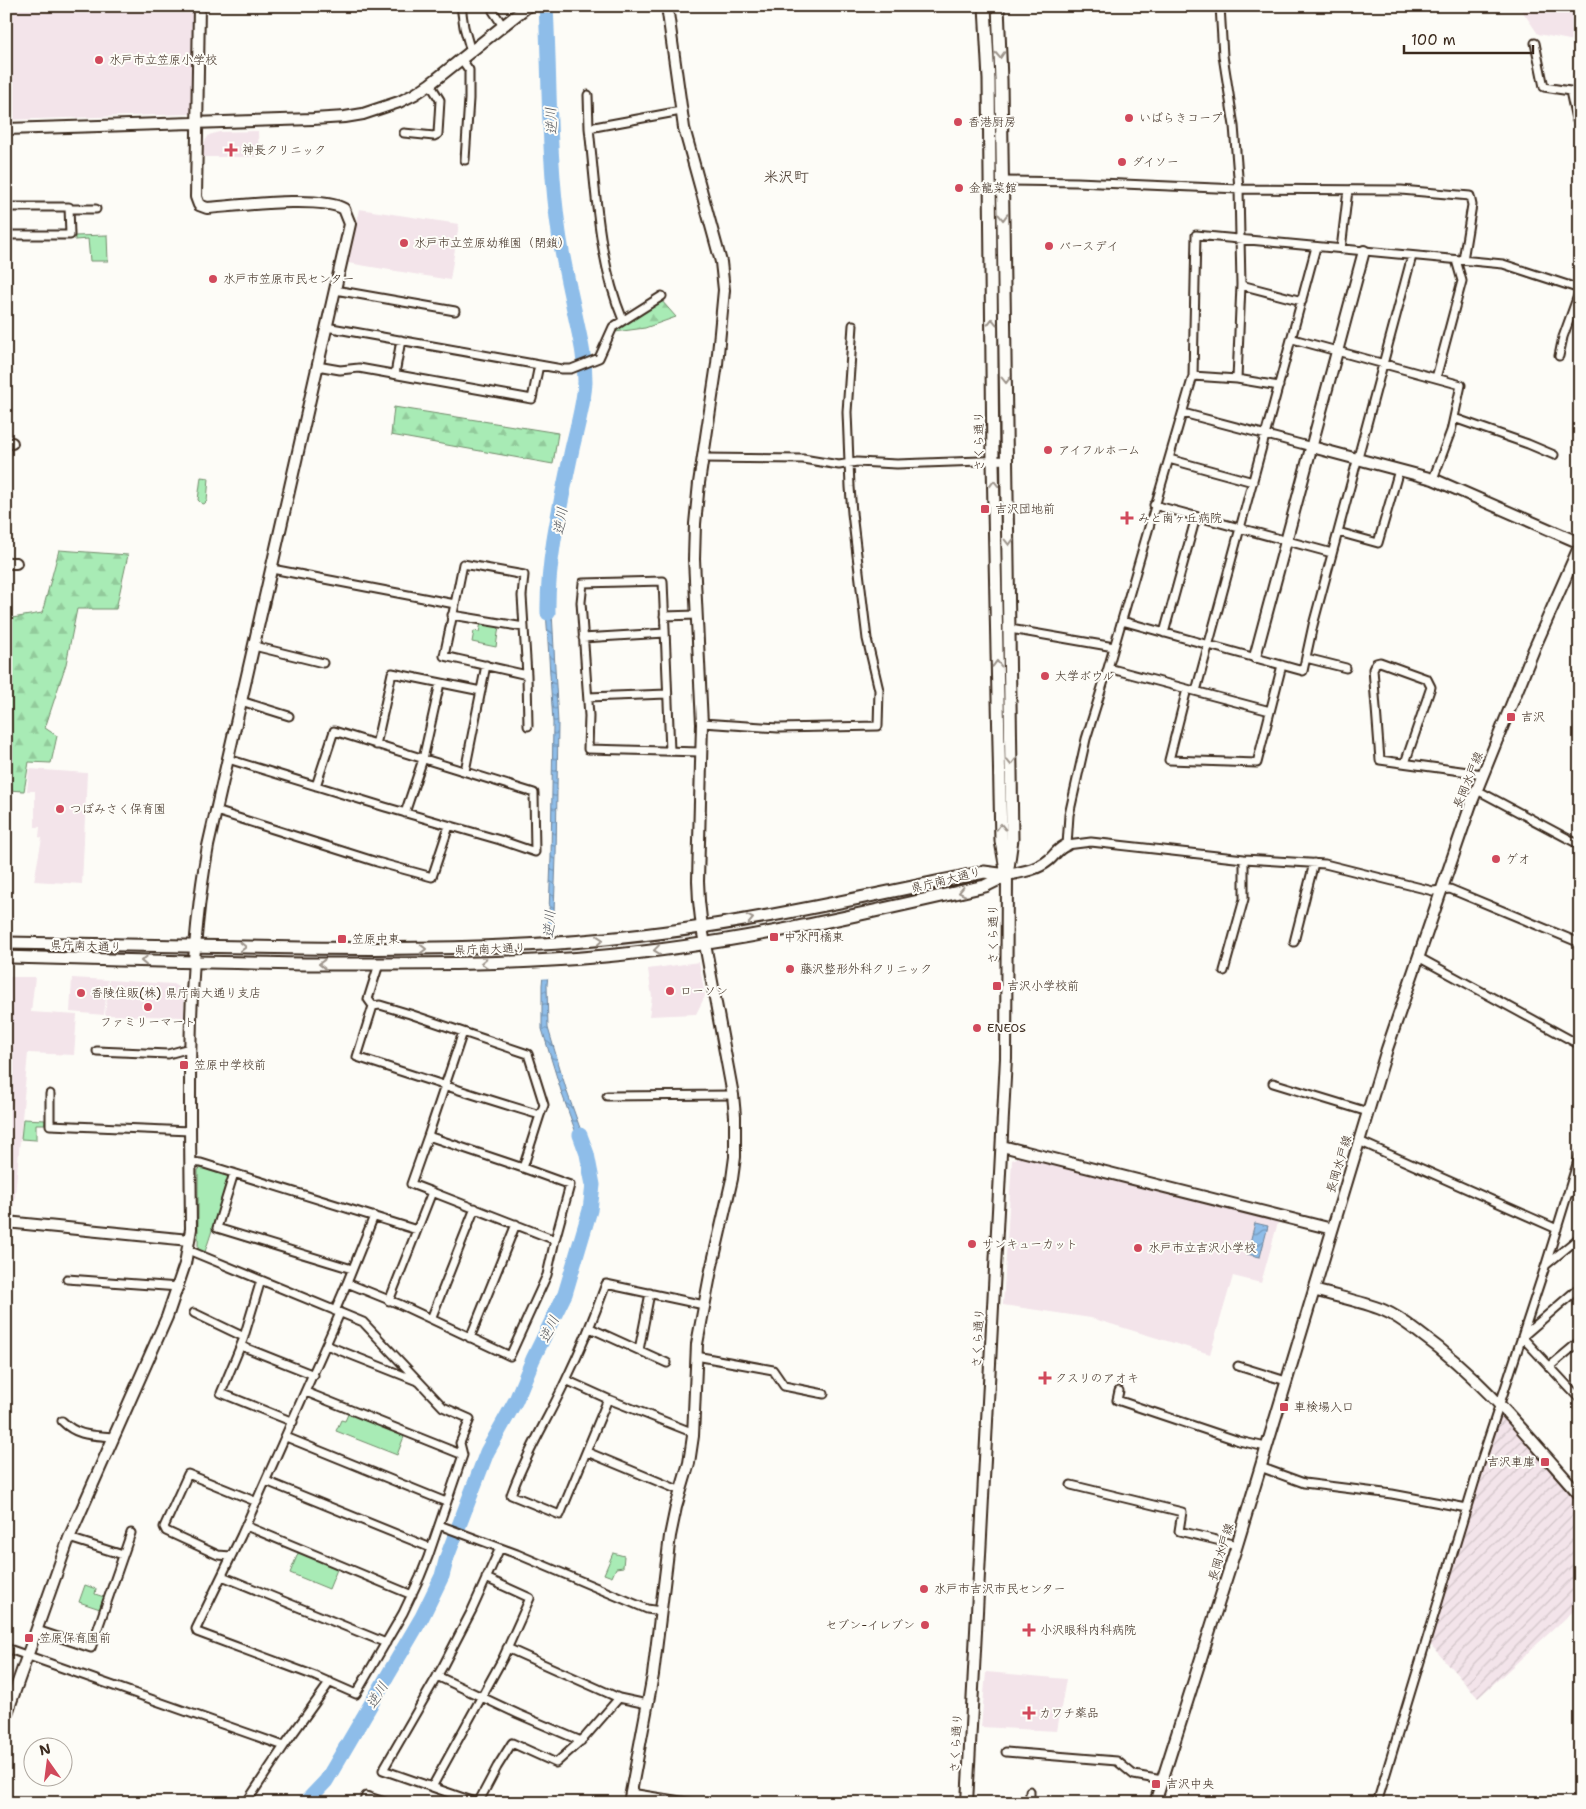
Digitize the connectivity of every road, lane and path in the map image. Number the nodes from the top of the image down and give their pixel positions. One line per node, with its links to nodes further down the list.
1 (199, 6): 17 (street)
2 (461, 6): 11 (street)
3 (494, 6): 9 (street)
4 (528, 6): 9 (street)
5 (667, 6): 15 (street)
6 (985, 6): 22 (main road, さくら通り)
7 (998, 6): 23 (main road, さくら通り, one-way to 23)
8 (1220, 6): 24 (street)
9 (503, 26): 11 (street)
10 (1534, 43): 16 (street)
11 (471, 52): 12 (street)
12 (462, 60): 13 (street); 21 (street)
13 (430, 84): 17 (street); 20 (street)
14 (588, 95): 18 (street)
15 (681, 111): 18 (street); 62 (street)
16 (1580, 120)
17 (198, 122): 19 (street); 37 (street)
18 (589, 128): 42 (street)
19 (6, 129)
20 (404, 133)
21 (465, 160)
22 (990, 181): 23 (street); 66 (main road, さくら通り, one-way to 22)
23 (1002, 181): 24 (street); 65 (main road, さくら通り, one-way to 65)
24 (1239, 189): 25 (street); 30 (street)
25 (1348, 190): 32 (street); 35 (street)
26 (6, 207): 27 (street)
27 (69, 209): 28 (street); 29 (street)
28 (96, 209)
29 (6, 235)
30 (1240, 238): 31 (street); 36 (street); 53 (street)
31 (1316, 247): 32 (street); 40 (street)
32 (1341, 249): 33 (street)
33 (1364, 252): 34 (street); 47 (street)
34 (1412, 256): 35 (street); 49 (street)
35 (1460, 260): 38 (street); 54 (street)
36 (1240, 285): 40 (street); 55 (street)
37 (335, 290): 41 (street); 44 (street)
38 (1580, 290): 48 (street)
39 (662, 296): 42 (street)
40 (1302, 301): 45 (street)
41 (455, 311)
42 (623, 320): 50 (street)
43 (853, 325): 67 (street)
44 (326, 327): 46 (street); 51 (street)
45 (1293, 339): 47 (street); 56 (street)
46 (401, 340): 50 (street); 52 (street)
47 (1338, 352): 49 (street); 60 (street)
48 (1559, 356)
49 (1383, 364): 54 (street); 64 (street)
50 (539, 365): 52 (street)
51 (317, 366): 52 (street); 78 (street)
52 (395, 374)
53 (1193, 376): 55 (street); 57 (street)
54 (1436, 378): 58 (street)
55 (1236, 380): 56 (street)
56 (1279, 386): 59 (street)
57 (1183, 413): 59 (street); 63 (street)
58 (1454, 418): 61 (street); 69 (street)
59 (1266, 435): 60 (street); 70 (street)
60 (1312, 447): 64 (street); 75 (street)
61 (1554, 454)
62 (703, 458): 67 (street); 81 (street)
63 (1169, 459): 70 (street); 71 (street)
64 (1358, 459): 68 (street); 74 (street)
65 (1008, 460): 66 (street); 85 (main road, さくら通り, one-way to 85)
66 (993, 461): 67 (street); 128 (main road, さくら通り, one-way to 66)
67 (850, 464): 109 (street)
68 (1399, 470): 69 (street); 74 (street)
69 (1433, 479): 76 (street)
70 (1253, 482): 73 (street)
71 (1154, 506): 72 (street); 83 (street)
72 (1196, 517): 73 (street); 86 (street)
73 (1241, 529): 75 (street); 89 (street)
74 (1338, 532): 77 (street)
75 (1286, 540): 77 (street); 92 (street)
76 (1580, 544): 118 (street, 長岡水戸線)
77 (1332, 553): 93 (street)
78 (272, 568): 79 (street); 90 (street)
79 (455, 604): 80 (street); 84 (street)
80 (452, 614): 84 (street); 95 (street)
81 (697, 615): 82 (street); 109 (street)
82 (664, 616): 87 (street); 88 (street)
83 (1122, 621): 86 (street); 91 (street)
84 (524, 627): 99 (street)
85 (1010, 629): 91 (street); 128 (main road, さくら通り, one-way to 128)
86 (1164, 632): 89 (street)
87 (665, 634): 88 (street); 104 (street)
88 (583, 638): 105 (street)
89 (1209, 645): 92 (street); 103 (street)
90 (254, 646): 94 (street); 106 (street)
91 (1114, 646): 97 (street)
92 (1255, 657): 96 (street)
93 (1306, 658): 96 (street); 98 (street)
94 (323, 663)
95 (486, 665): 99 (street); 102 (street)
96 (1282, 665): 107 (street)
97 (1108, 668): 101 (street); 124 (street)
98 (1346, 668)
99 (527, 675): 110 (street)
100 (440, 682): 102 (street); 111 (street); 115 (street)
101 (1186, 689): 103 (street); 107 (street)
102 (481, 691): 117 (street)
103 (1196, 691): 107 (street)
104 (667, 694): 105 (street); 112 (street)
105 (588, 697): 112 (street)
106 (241, 701): 108 (street); 114 (street)
107 (1270, 711)
108 (289, 716)
109 (702, 723): 113 (street)
110 (528, 726)
111 (376, 745): 115 (street); 119 (street)
112 (670, 751): 113 (street)
113 (701, 752): 130 (street)
114 (228, 759): 119 (street); 121 (street)
115 (423, 759): 117 (street); 122 (street)
116 (1405, 763): 116 (street); 118 (street)
117 (465, 771): 123 (street)
118 (1483, 774): 120 (street, 長岡水戸線)
119 (316, 786): 122 (street)
120 (1477, 790): 125 (street); 129 (street, 長岡水戸線)
121 (216, 811): 123 (street); 135 (street)
122 (405, 814): 123 (street)
123 (449, 826)
124 (1067, 845): 126 (street); 128 (street)
125 (1580, 845)
126 (1244, 860): 127 (street); 140 (street)
127 (1314, 863): 129 (street); 131 (street)
128 (1007, 875): 130 (main road, 県庁南大通り, one-way to 128); 133 (main road, 県庁南大通り, one-way to 133); 156 (street, さくら通り)
129 (1441, 890): 134 (street); 137 (street, 長岡水戸線)
130 (702, 928): 133 (street); 135 (main road, 県庁南大通り, one-way to 130)
131 (1294, 942)
132 (6, 943): 135 (main road, 県庁南大通り)
133 (705, 944): 139 (main road, 県庁南大通り, one-way to 139); 149 (street)
134 (1580, 944)
135 (194, 947): 138 (street)
136 (6, 957): 138 (main road, 県庁南大通り, one-way to 136)
137 (1418, 957): 143 (street); 151 (street, 長岡水戸線)
138 (193, 963): 139 (main road, 県庁南大通り, one-way to 138); 144 (street)
139 (378, 964): 141 (street)
140 (1224, 971)
141 (373, 1006): 142 (street); 147 (street)
142 (463, 1032): 147 (street); 152 (street)
143 (1580, 1045)
144 (190, 1048): 145 (street); 153 (street)
145 (97, 1051)
146 (1272, 1083): 151 (street)
147 (446, 1086): 152 (street); 154 (street)
148 (50, 1094): 153 (street)
149 (733, 1094): 150 (street); 184 (street)
150 (607, 1096)
151 (1368, 1112): 155 (street, 長岡水戸線)
152 (540, 1115): 159 (street)
153 (190, 1131): 158 (street)
154 (428, 1136): 159 (street); 162 (street)
155 (1359, 1141): 168 (street, 長岡水戸線); 169 (street)
156 (1002, 1146): 168 (street); 262 (street, さくら通り)
157 (1580, 1154): 163 (street)
158 (190, 1162): 160 (street); 173 (street)
159 (522, 1168): 172 (street)
160 (234, 1173): 165 (street); 175 (street)
161 (1580, 1184): 163 (street)
162 (432, 1192): 164 (street); 170 (street)
163 (1567, 1195): 169 (street)
164 (475, 1208): 167 (street); 187 (street)
165 (374, 1216): 170 (street); 175 (street)
166 (6, 1222): 173 (street)
167 (516, 1224): 172 (street); 191 (street)
168 (1332, 1229): 181 (street, 長岡水戸線)
169 (1557, 1229): 174 (street)
170 (417, 1230): 183 (street)
171 (1580, 1236): 174 (street)
172 (556, 1240): 191 (street)
173 (189, 1244): 177 (street); 179 (street)
174 (1546, 1264): 190 (street)
175 (352, 1269): 178 (street)
176 (67, 1279): 179 (street)
177 (261, 1280): 185 (street); 189 (street)
178 (346, 1283): 183 (street); 185 (street)
179 (178, 1287): 213 (street)
180 (1580, 1287): 190 (street)
181 (1314, 1290): 203 (street, 長岡水戸線); 209 (street)
182 (650, 1293): 184 (street); 188 (street); 195 (street)
183 (389, 1301): 187 (street)
184 (704, 1305): 196 (street)
185 (338, 1312): 193 (street); 202 (street)
186 (194, 1313): 189 (street)
187 (431, 1319): 191 (street)
188 (590, 1328): 195 (street); 201 (street)
189 (244, 1336): 194 (street)
190 (1522, 1337): 199 (street); 209 (street)
191 (470, 1338)
192 (1580, 1340): 199 (street)
193 (326, 1345): 200 (street); 202 (street)
194 (241, 1346): 200 (street); 211 (street)
195 (639, 1350): 197 (street)
196 (696, 1356): 207 (street); 212 (street)
197 (667, 1362)
198 (1238, 1366): 203 (street)
199 (1549, 1367): 206 (street)
200 (314, 1375): 205 (street)
201 (566, 1380): 208 (street); 216 (street)
202 (419, 1381): 217 (street)
203 (1286, 1381): 215 (street, 長岡水戸線)
204 (1119, 1391): 215 (street)
205 (306, 1392): 211 (street); 217 (street)
206 (1580, 1392)
207 (824, 1394)
208 (608, 1399): 212 (street); 216 (street)
209 (1500, 1404): 222 (street); 225 (street)
210 (62, 1422): 213 (street)
211 (293, 1422): 214 (street)
212 (694, 1433): 221 (street)
213 (114, 1437): 229 (street)
214 (286, 1437): 219 (street); 224 (street)
215 (1266, 1447): 218 (street, 長岡水戸線)
216 (586, 1452): 221 (street)
217 (463, 1455): 224 (street)
218 (1260, 1467): 225 (street); 230 (street, 長岡水戸線)
219 (266, 1481): 223 (street); 231 (street)
220 (1071, 1485): 230 (street)
221 (681, 1491): 238 (street)
222 (1580, 1495)
223 (257, 1502): 226 (street); 234 (street)
224 (446, 1502): 227 (street)
225 (1467, 1508): 265 (street)
226 (246, 1526): 234 (street); 237 (street)
227 (442, 1526): 231 (street); 232 (street)
228 (131, 1534): 233 (street)
229 (69, 1538): 233 (street); 239 (street)
230 (1237, 1545): 253 (street, 長岡水戸線)
231 (430, 1548): 237 (street)
232 (500, 1548): 236 (street); 238 (street)
233 (123, 1556): 239 (street)
234 (232, 1556): 235 (street)
235 (222, 1576): 240 (street); 245 (street)
236 (486, 1578): 242 (street); 244 (street)
237 (412, 1595): 240 (street)
238 (661, 1611): 248 (street)
239 (37, 1630): 243 (street)
240 (386, 1643): 245 (street)
241 (6, 1648): 243 (street)
242 (507, 1648): 246 (street); 247 (street)
243 (27, 1656): 249 (street); 251 (street)
244 (437, 1676): 246 (street); 254 (street)
245 (330, 1682): 251 (street)
246 (482, 1697): 250 (street); 254 (street)
247 (619, 1698): 248 (street); 250 (street)
248 (647, 1704): 256 (street)
249 (6, 1716)
250 (581, 1741): 260 (street)
251 (284, 1746): 257 (street)
252 (1006, 1752): 253 (street)
253 (1162, 1780): 264 (street, 長岡水戸線)
254 (432, 1787): 260 (street)
255 (1030, 1791): 263 (street)
256 (630, 1798): 261 (street)
257 (246, 1803)
258 (363, 1803): 259 (street)
259 (388, 1803)
260 (478, 1803)
261 (693, 1803)
262 (967, 1803)
263 (1030, 1803)
264 (1155, 1803)
265 (1377, 1803)

